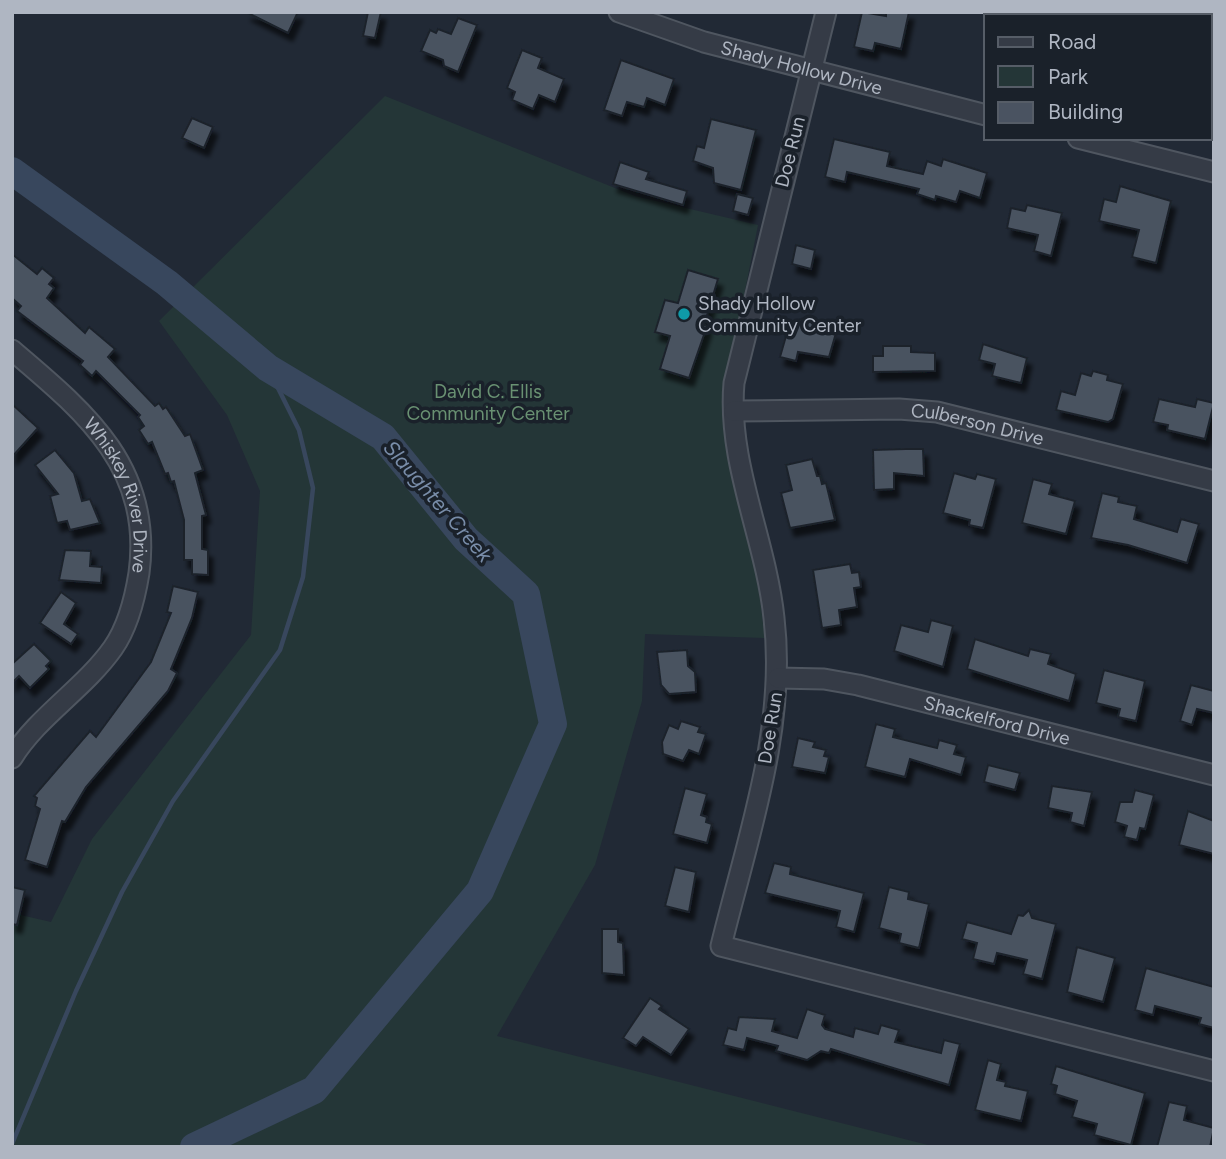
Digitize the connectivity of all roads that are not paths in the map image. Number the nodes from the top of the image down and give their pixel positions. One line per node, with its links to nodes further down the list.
1 (619, 12): 3 (street, Shady Hollow Drive)
2 (826, 12): 3 (street, Doe Run)
3 (812, 69): 4 (street, Shady Hollow Drive); 8 (street, Doe Run)
4 (984, 113)
5 (1086, 140): 6 (street)
6 (1214, 172)
7 (12, 350): 11 (street, Whiskey River Drive)
8 (734, 411): 9 (street, Culberson Drive); 10 (street, Doe Run)
9 (1214, 481)
10 (778, 678): 12 (street, Shackelford Drive); 13 (street, Doe Run)
11 (12, 758)
12 (1214, 775)
13 (1214, 1071)

